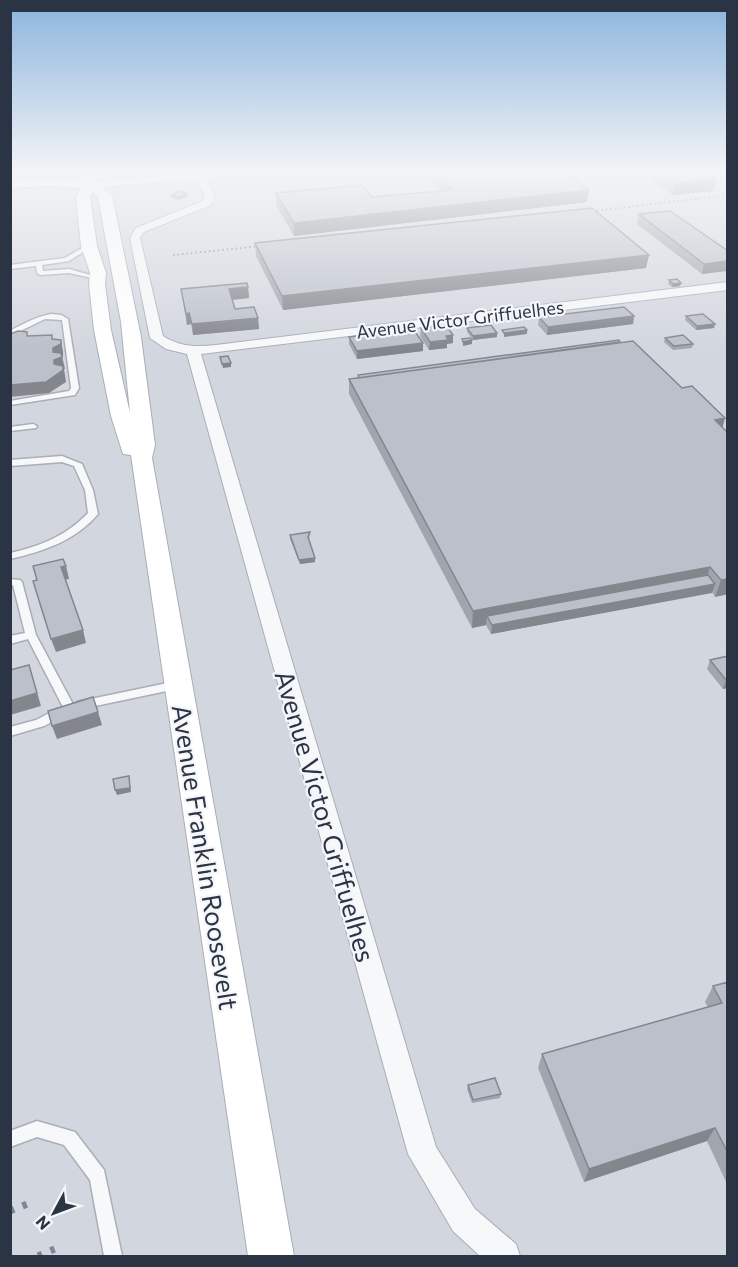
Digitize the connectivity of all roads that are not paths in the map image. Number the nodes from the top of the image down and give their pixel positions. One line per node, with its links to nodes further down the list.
1 (87, 231): 4 (main road, Avenue Franklin Roosevelt)
2 (110, 231): 14 (main road, Avenue Franklin Roosevelt)
3 (139, 231): 10 (street, Avenue Victor Griffuelhes)
4 (89, 246): 5 (lane); 7 (main road, Avenue Franklin Roosevelt)
5 (39, 264): 6 (lane); 7 (lane)
6 (10, 267)
7 (95, 278): 14 (main road, Avenue Franklin Roosevelt)
8 (728, 286): 10 (street, Avenue Victor Griffuelhes)
9 (10, 334): 11 (lane)
10 (193, 351): 26 (street, Avenue Victor Griffuelhes)
11 (10, 403)
12 (33, 426): 13 (lane)
13 (10, 429)
14 (141, 458): 20 (main road, Avenue Franklin Roosevelt)
15 (10, 463): 16 (lane)
16 (10, 556)
17 (10, 582): 18 (lane)
18 (31, 635): 19 (lane); 21 (lane)
19 (10, 640)
20 (177, 685): 21 (lane); 25 (main road, Avenue Franklin Roosevelt)
21 (69, 708): 22 (lane)
22 (10, 732)
23 (10, 1139): 24 (lane)
24 (113, 1257)
25 (271, 1257)
26 (504, 1257)

